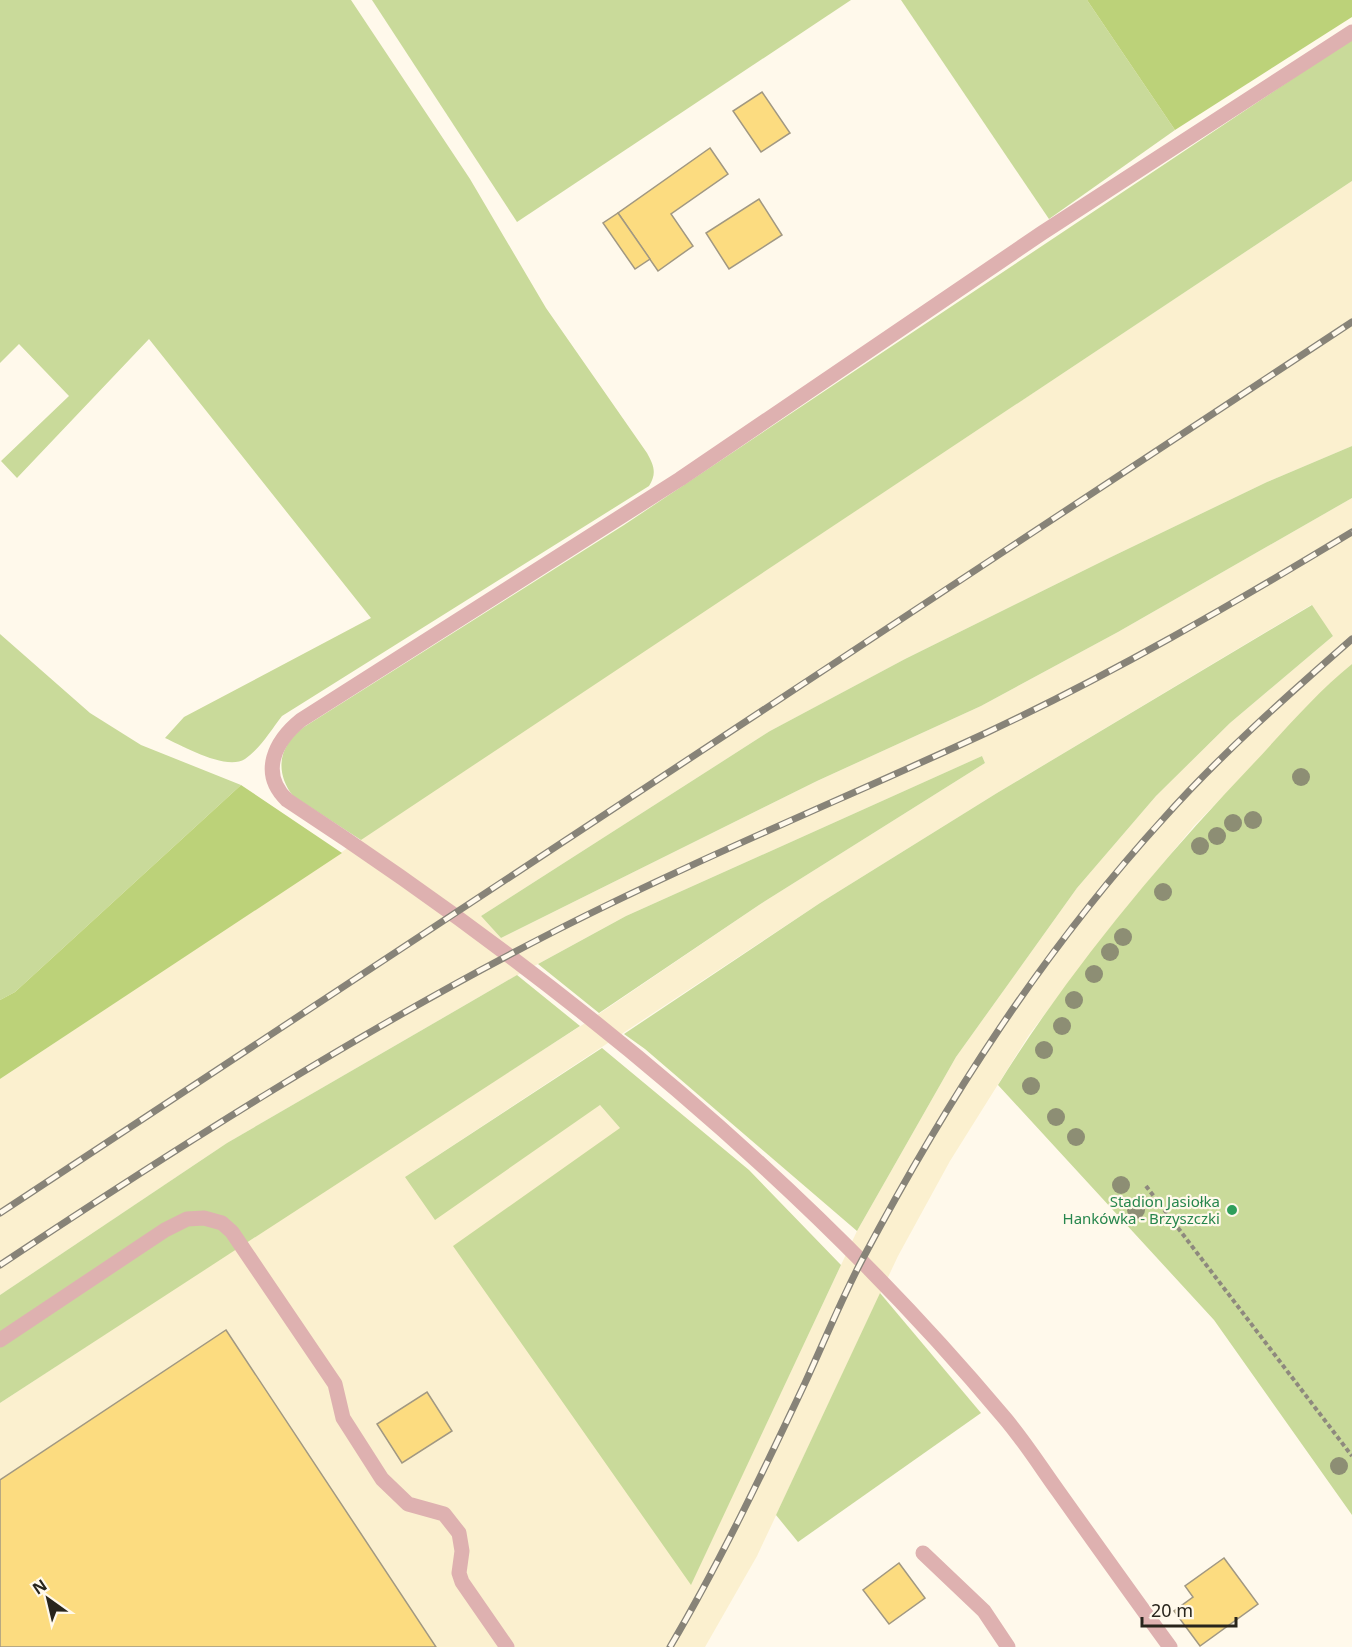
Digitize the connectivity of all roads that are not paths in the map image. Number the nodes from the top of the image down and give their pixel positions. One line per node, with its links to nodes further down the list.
1 (1352, 32): 6 (lane)
2 (0, 1340): 4 (lane)
3 (923, 1553): 5 (lane)
4 (507, 1647)
5 (1008, 1647)
6 (1170, 1647)

